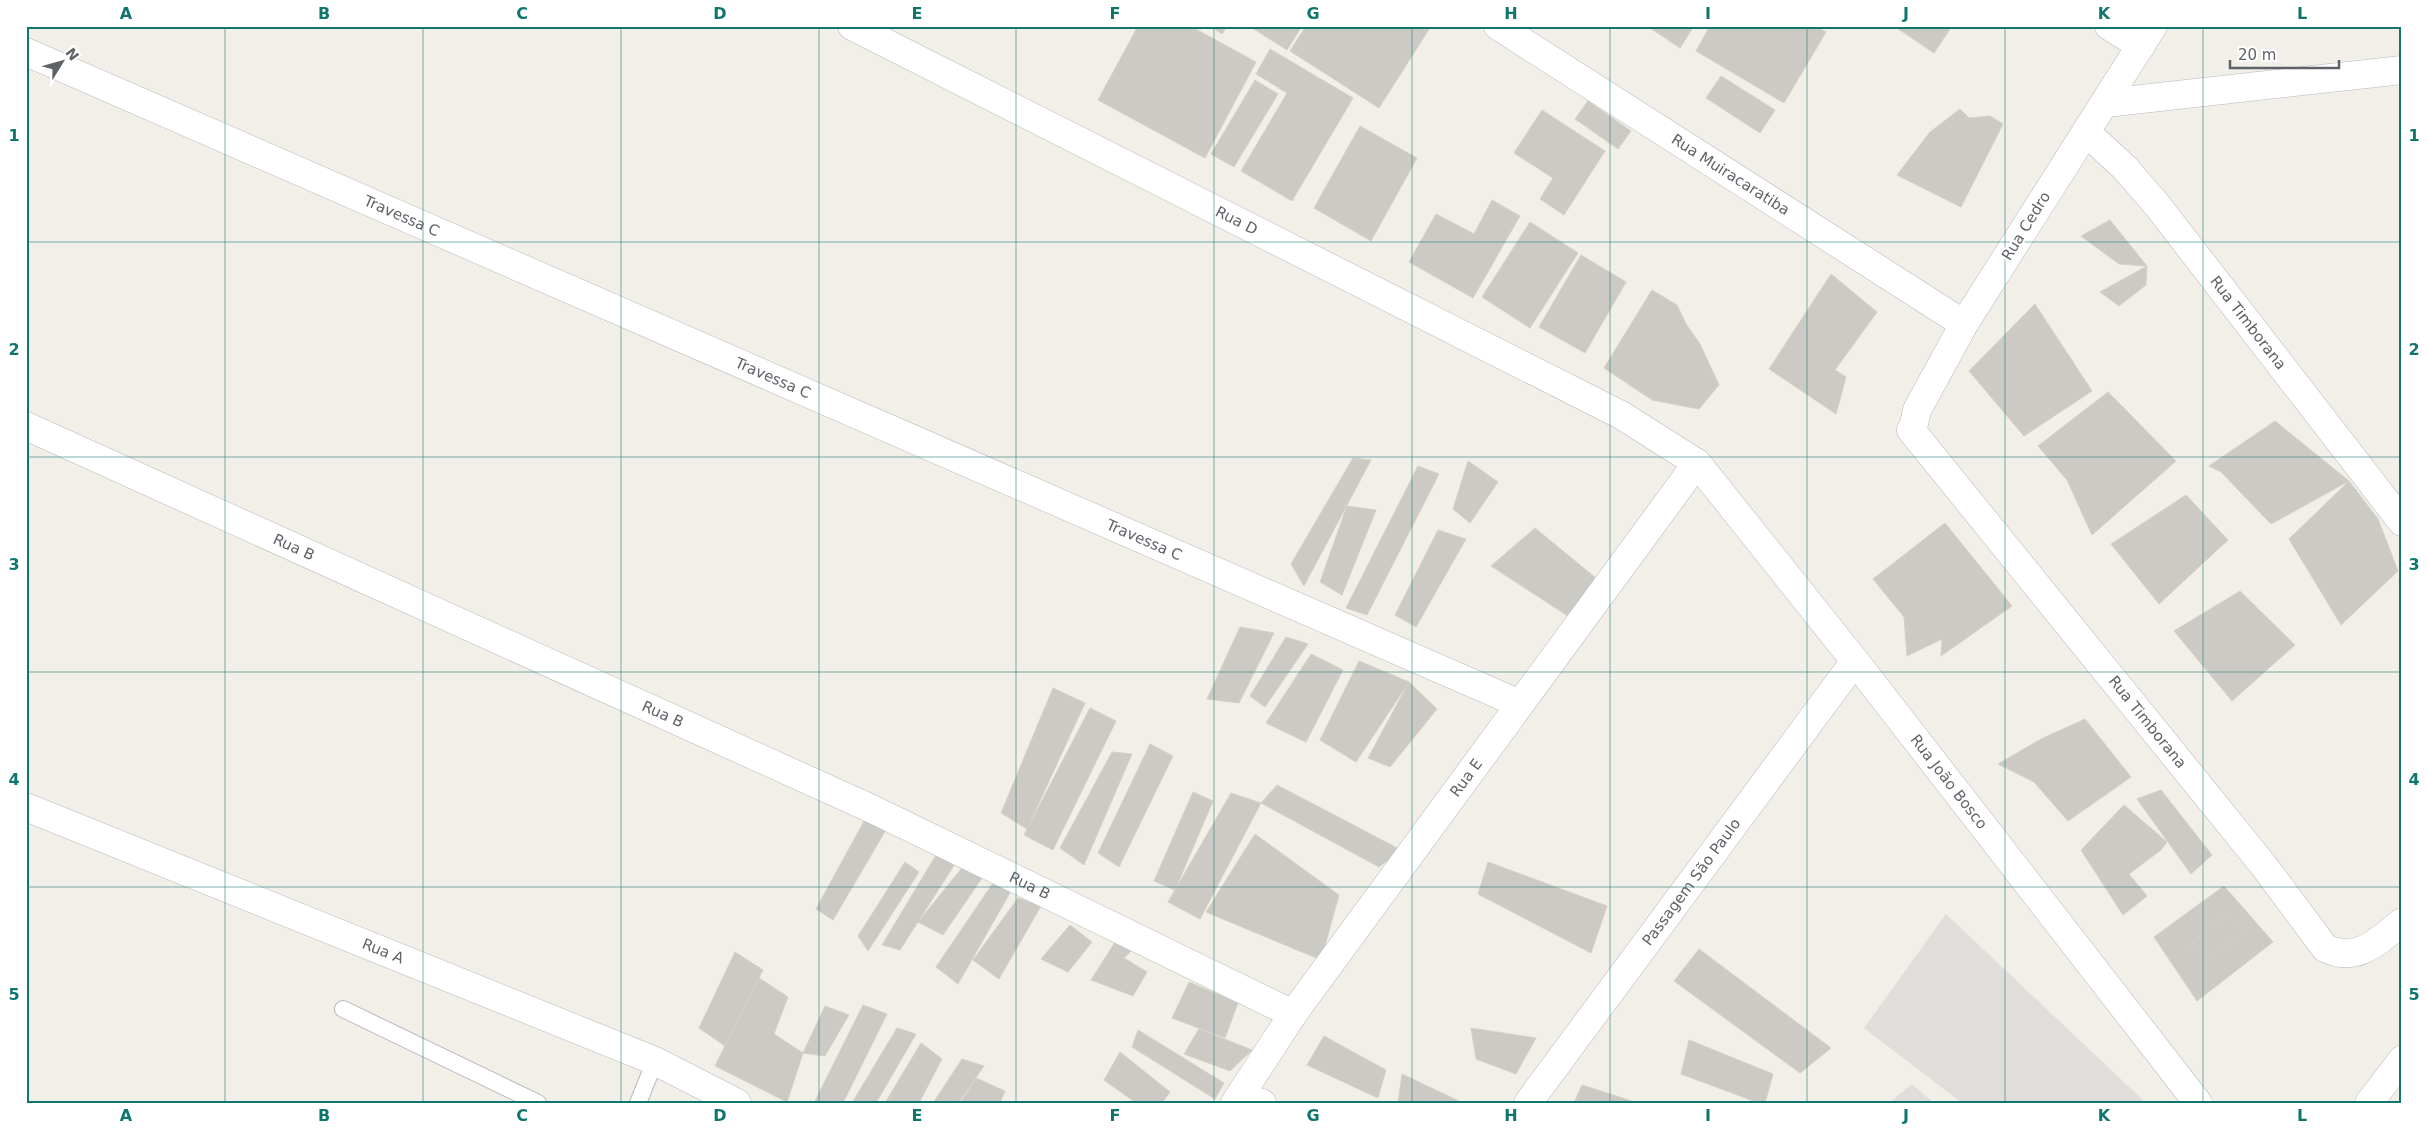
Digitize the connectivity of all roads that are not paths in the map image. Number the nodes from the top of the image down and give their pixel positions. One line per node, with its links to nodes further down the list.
1 (852, 26): 12 (street, Rua D)
2 (1498, 26): 9 (street, Rua Muiracaratiba)
3 (2109, 26): 4 (street)
4 (2147, 36): 7 (street, Rua Cedro)
5 (26, 52): 15 (street, Travessa C)
6 (2402, 70): 7 (street)
7 (2106, 103): 8 (street, Rua Cedro)
8 (2086, 132): 9 (street, Rua Cedro); 13 (street, Rua Timborana)
9 (1964, 324): 11 (street, Rua Cedro)
10 (26, 426): 19 (street, Rua B)
11 (1911, 430): 17 (street, Rua Timborana)
12 (1697, 463): 14 (street, Rua João Bosco); 15 (street, Rua E)
13 (2402, 522)
14 (1855, 661): 26 (street, Passagem São Paulo); 27 (street, Rua João Bosco)
15 (1520, 704): 19 (street, Rua E)
16 (26, 807): 21 (street, Rua A)
17 (2402, 922)
18 (342, 1009): 23 (lane)
19 (1293, 1014): 22 (street, Rua E)
20 (2402, 1060): 28 (street)
21 (655, 1061): 24 (lane); 25 (street, Rua A)
22 (1246, 1100)
23 (538, 1103)
24 (638, 1103)
25 (738, 1103)
26 (1528, 1103)
27 (2198, 1103)
28 (2369, 1103)

